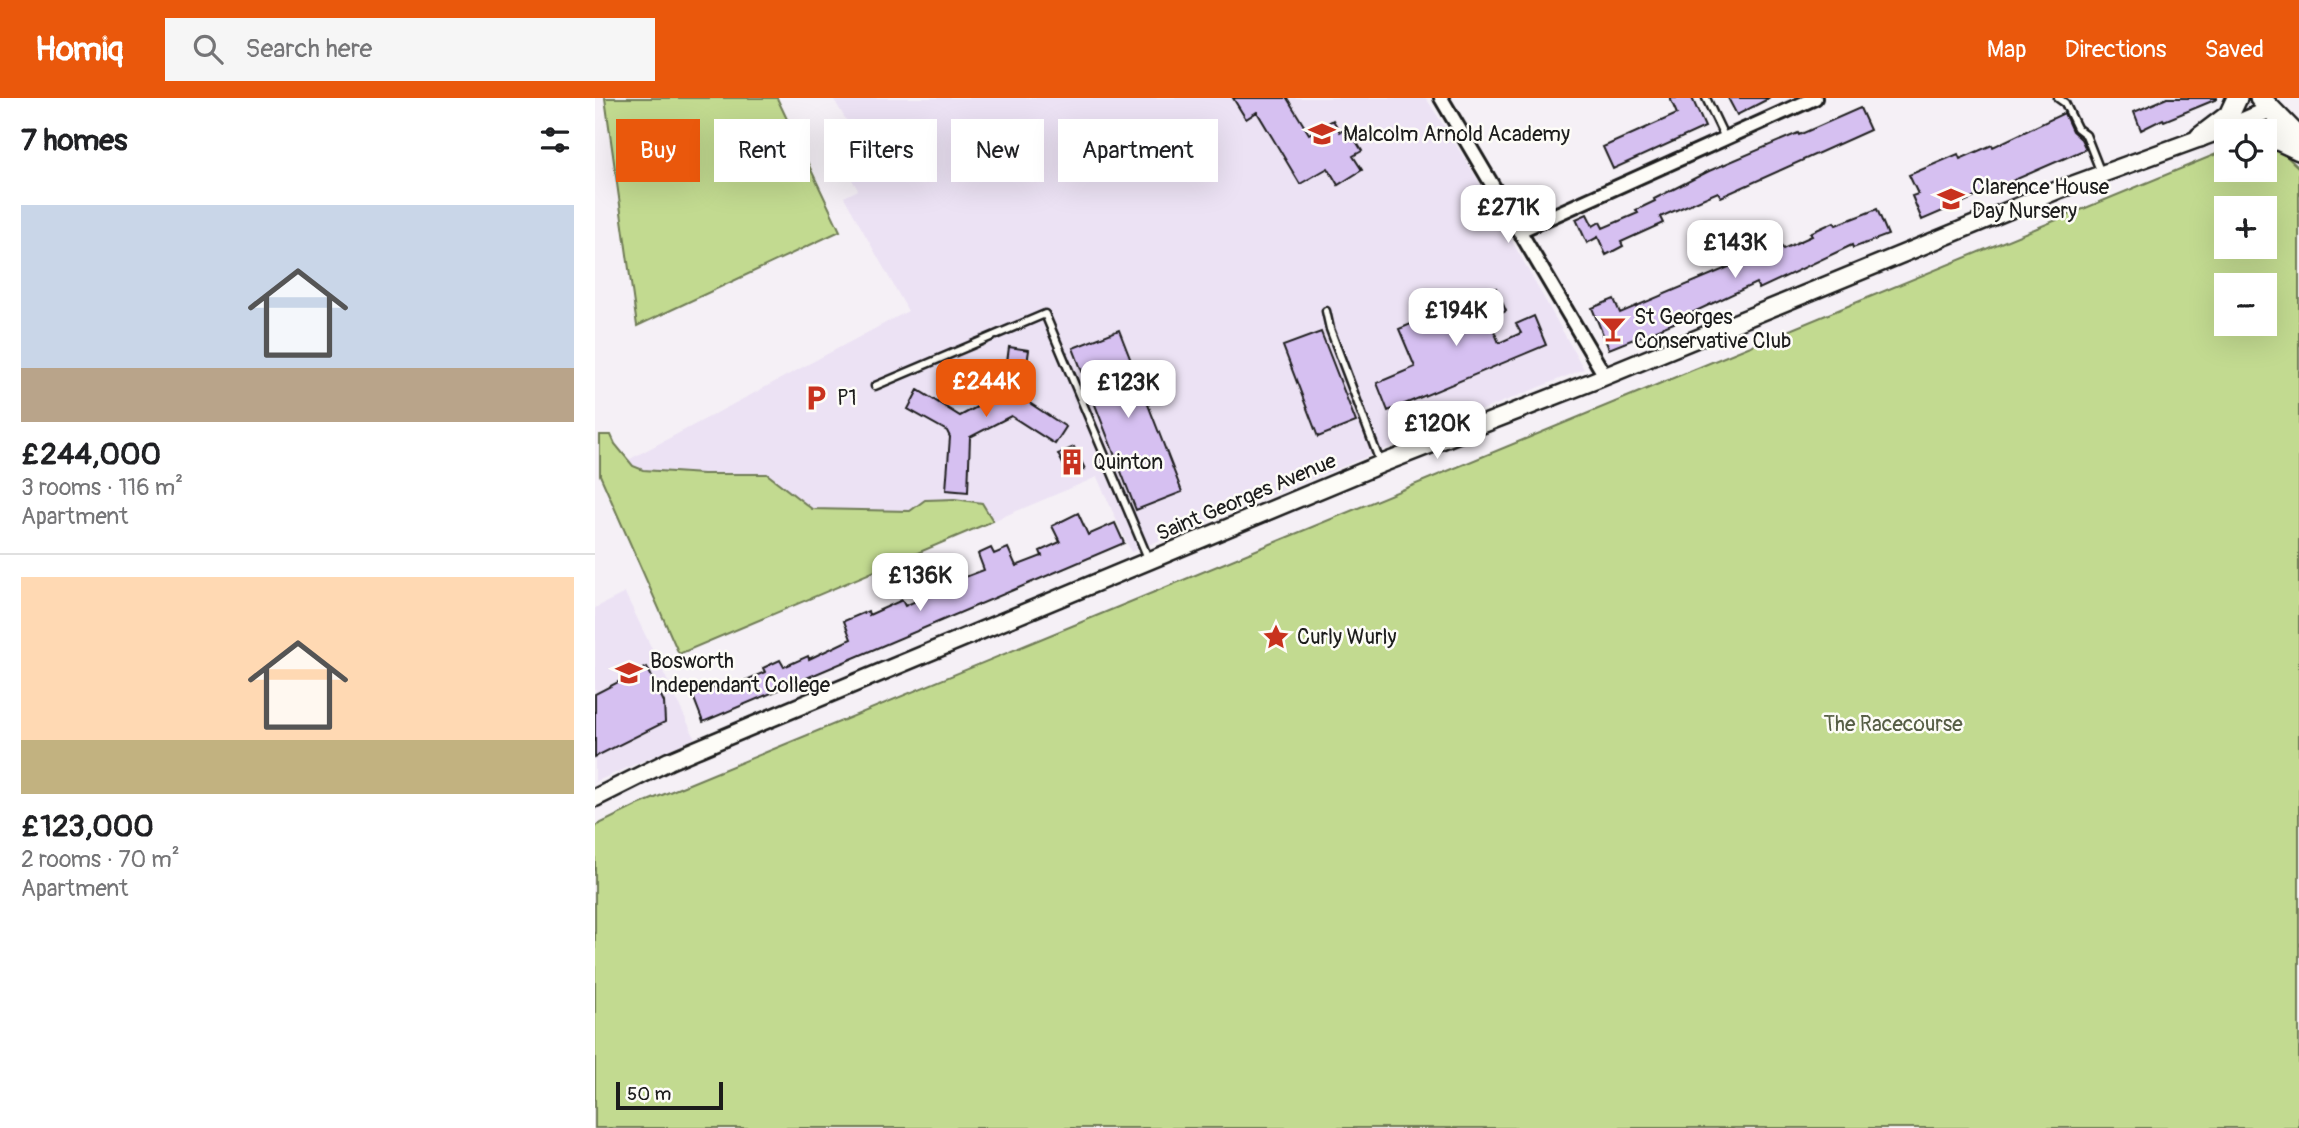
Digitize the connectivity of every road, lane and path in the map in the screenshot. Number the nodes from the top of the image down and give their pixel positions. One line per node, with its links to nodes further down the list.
1 (1441, 98): 15 (street)
2 (1706, 98): 11 (lane)
3 (1815, 98): 11 (street)
4 (2058, 98): 14 (lane)
5 (2237, 98): 7 (main road)
6 (2265, 104): 8 (street, Saint Georges Avenue); 10 (main road)
7 (2226, 119)
8 (2239, 119)
9 (2214, 133): 14 (street, Saint Georges Avenue)
10 (2299, 138)
11 (1726, 139): 15 (street)
12 (2277, 139): 13 (main road)
13 (2299, 149)
14 (2102, 175): 17 (street, Saint Georges Avenue)
15 (1519, 231): 17 (street)
16 (1327, 311): 19 (lane)
17 (1605, 376): 19 (street, Saint Georges Avenue)
18 (875, 386): 20 (lane)
19 (1381, 464): 20 (street, Saint Georges Avenue)
20 (1148, 560): 21 (street, Saint Georges Avenue)
21 (595, 798)

